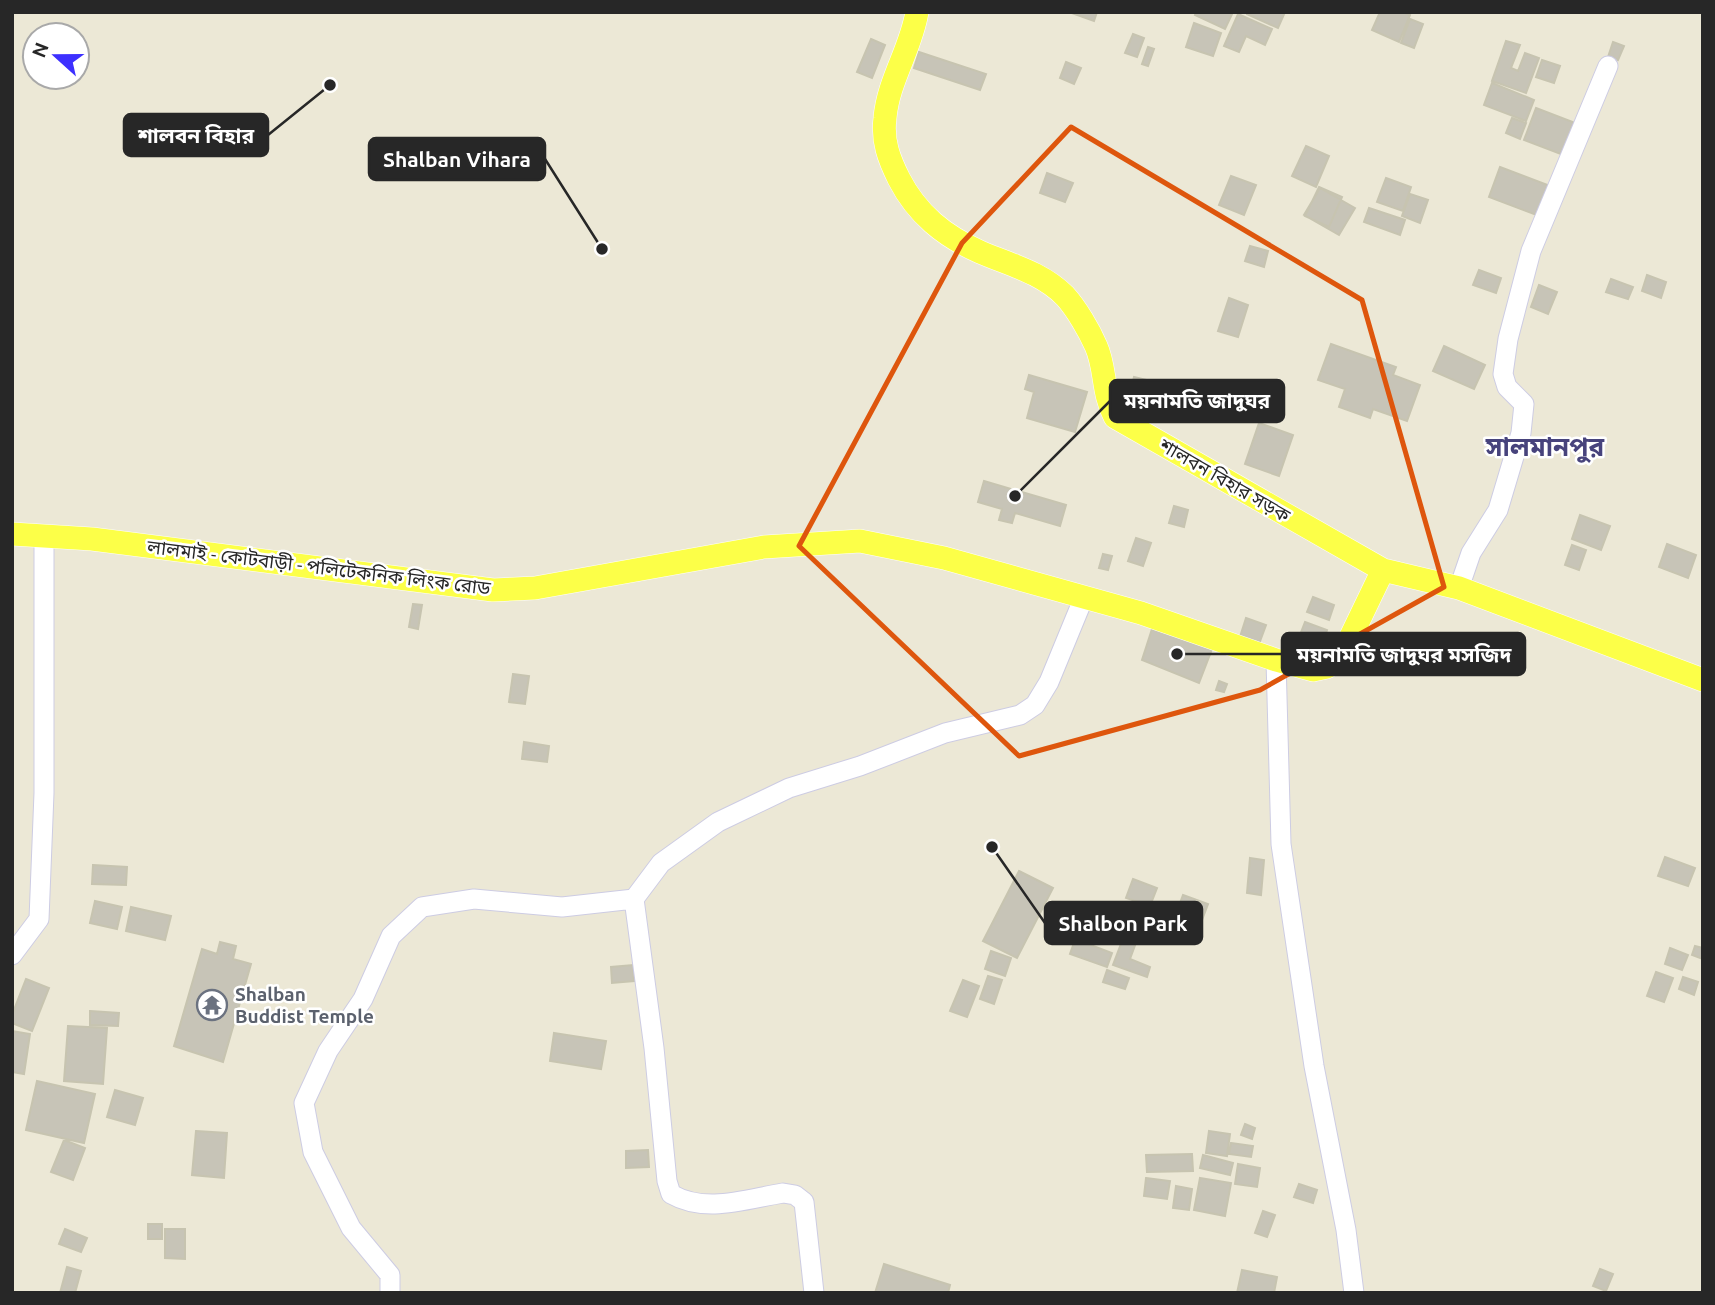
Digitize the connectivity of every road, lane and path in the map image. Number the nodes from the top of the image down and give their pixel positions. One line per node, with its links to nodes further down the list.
1 (917, 12): 5 (main road, শালবন বিহার সড়ক)
2 (1608, 66): 6 (street)
3 (12, 534): 4 (main road, লালমাই - কোটবাড়ী - পলিটেকনিক লিংক রোড)
4 (44, 537): 7 (main road, লালমাই - কোটবাড়ী - পলিটেকনিক লিংক রোড); 11 (street)
5 (1383, 570): 6 (main road); 8 (main road, লালমাই - কোটবাড়ী - পলিটেকনিক লিংক রোড)
6 (1460, 588): 9 (main road)
7 (1084, 597): 8 (main road, লালমাই - কোটবাড়ী - পলিটেকনিক লিংক রোড); 10 (street)
8 (1276, 660): 14 (street)
9 (1703, 680)
10 (634, 899): 12 (street); 13 (street)
11 (12, 955)
12 (390, 1293)
13 (814, 1293)
14 (1354, 1293)

